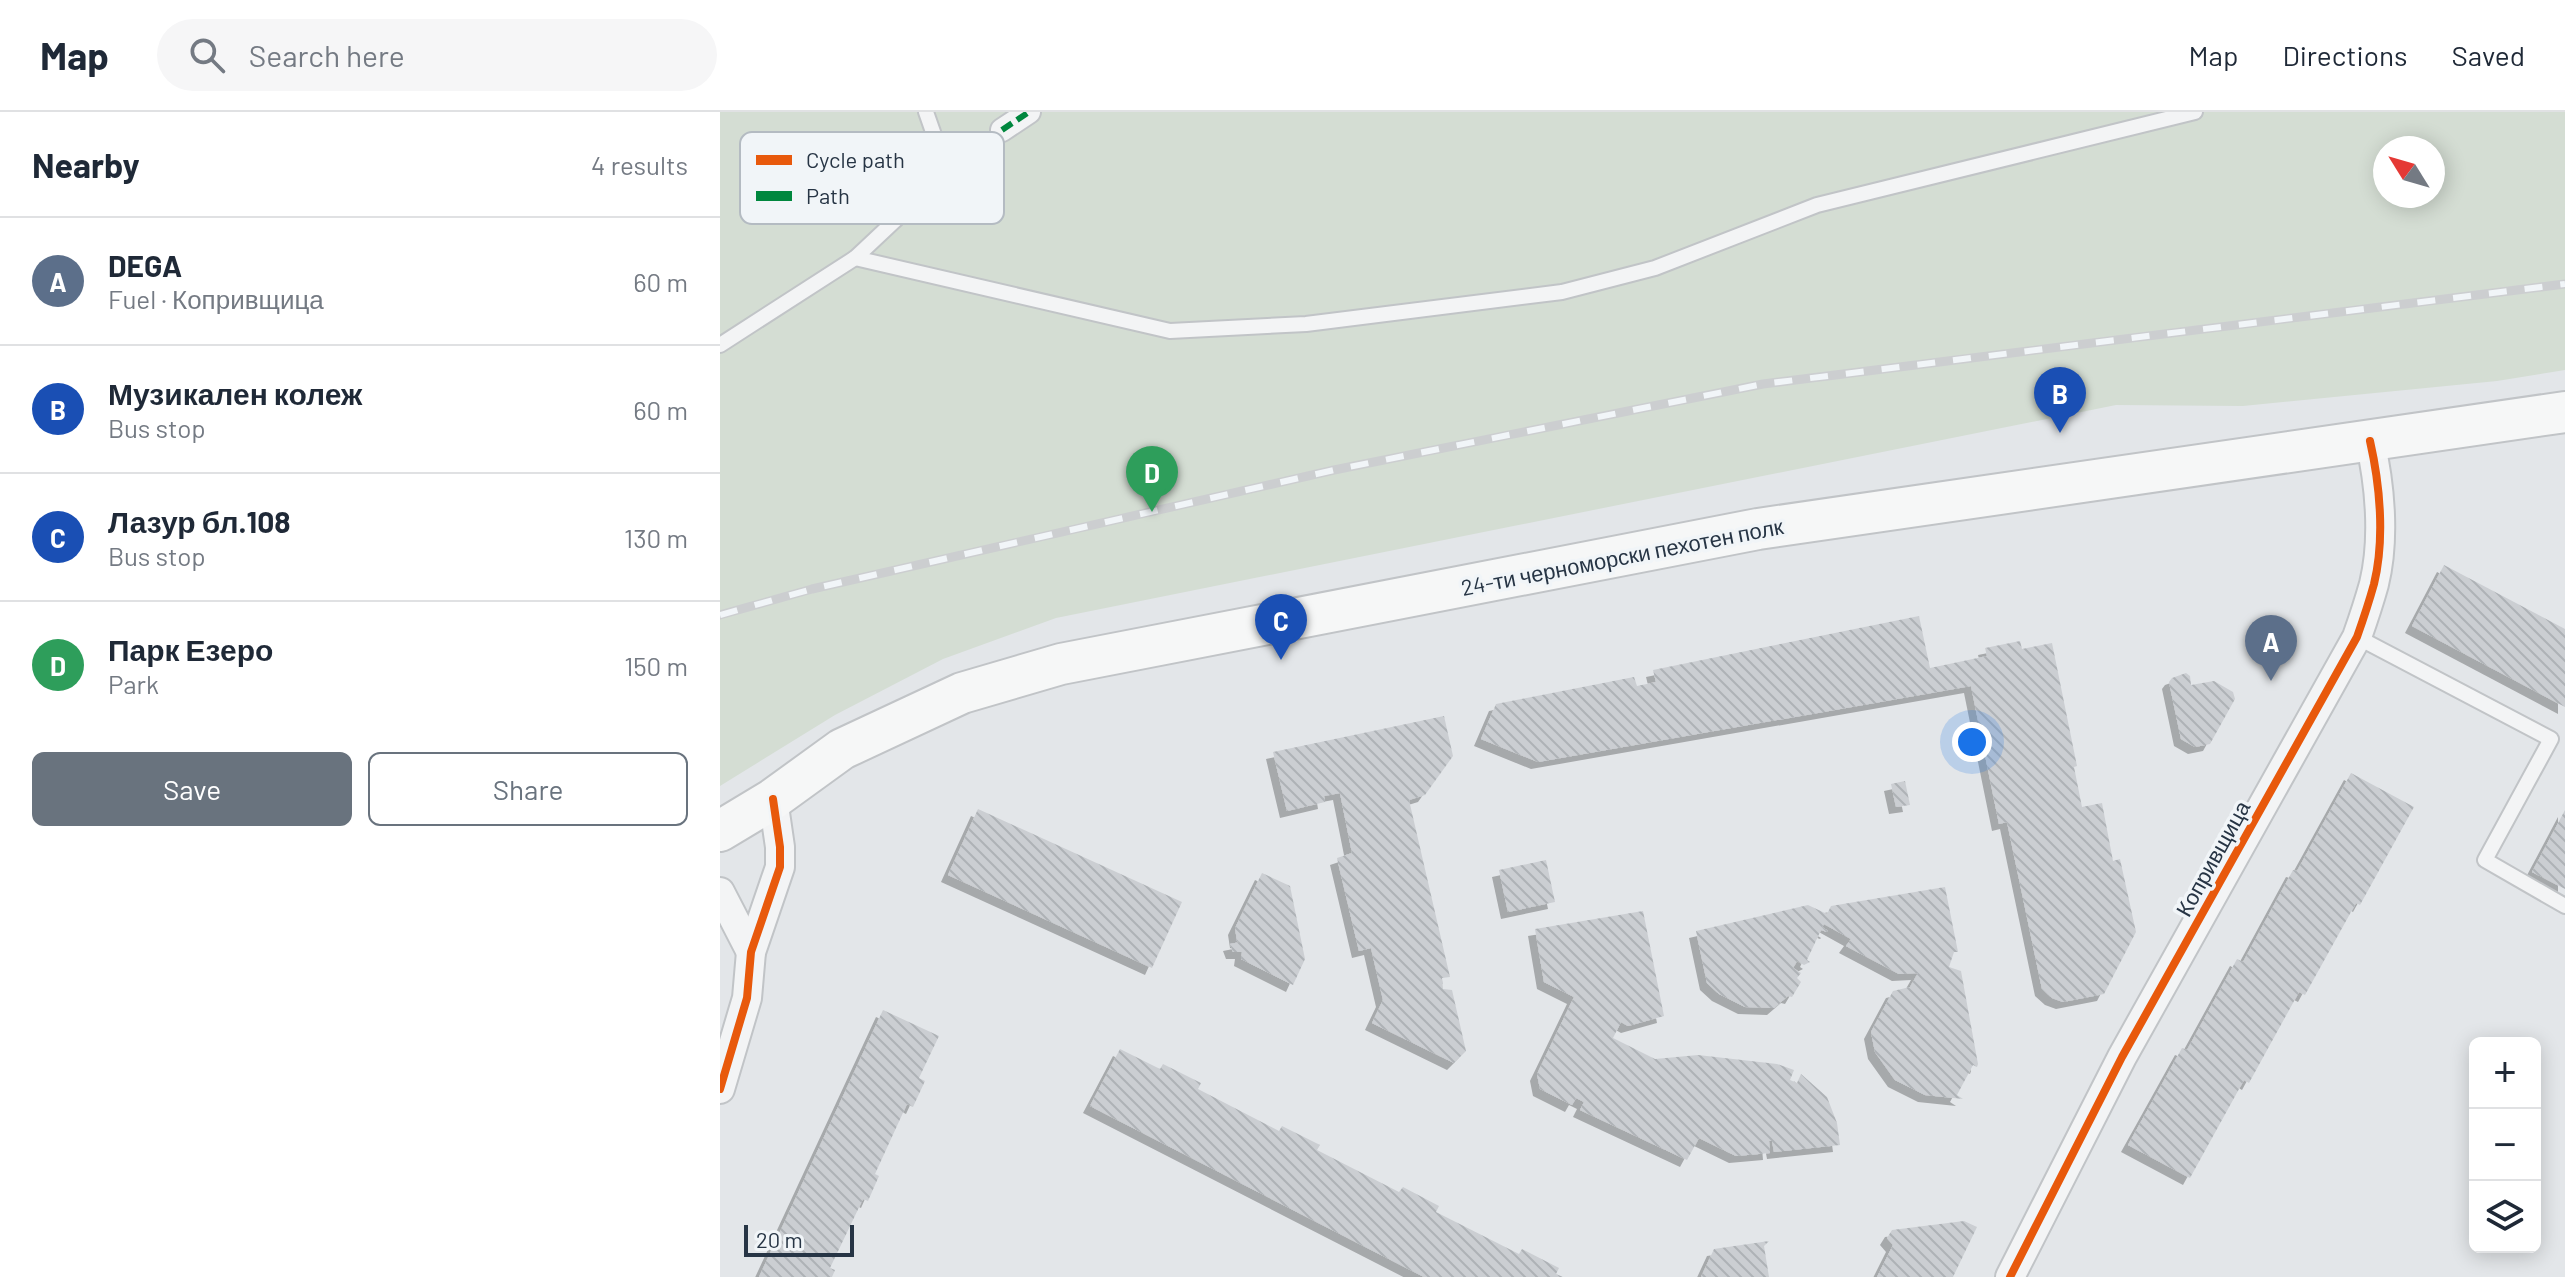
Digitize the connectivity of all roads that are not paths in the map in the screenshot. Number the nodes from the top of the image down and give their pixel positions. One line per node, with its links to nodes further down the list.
1 (926, 112): 5 (lane)
2 (1029, 112): 4 (street)
3 (2195, 112): 7 (lane)
4 (1002, 130)
5 (933, 132)
6 (891, 224): 7 (lane)
7 (855, 258): 8 (lane)
8 (720, 345)
9 (2565, 412): 10 (main road, 24-ти черноморски пехотен полк)
10 (2370, 441): 11 (street, Копривщица); 12 (main road, 24-ти черноморски пехотен полк)
11 (2357, 637): 15 (lane); 18 (street, Копривщица)
12 (773, 799): 13 (main road, 24-ти черноморски пехотен полк); 16 (street)
13 (720, 831)
14 (720, 892): 16 (street)
15 (2565, 906)
16 (751, 952): 17 (street)
17 (720, 1089)
18 (2010, 1277)

